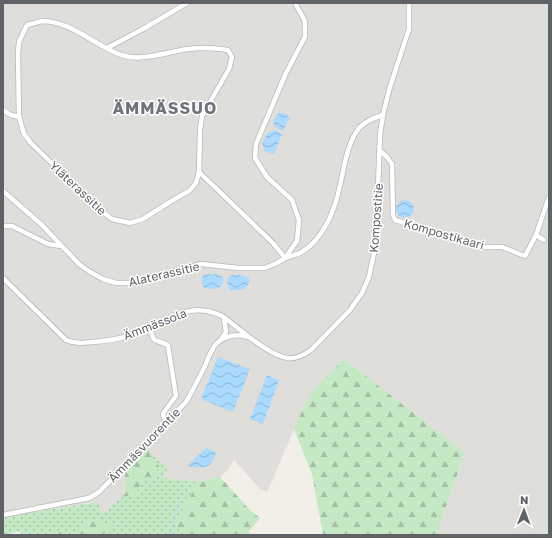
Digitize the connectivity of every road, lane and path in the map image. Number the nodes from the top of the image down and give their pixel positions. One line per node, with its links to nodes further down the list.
1 (187, 3): 4 (street)
2 (295, 3): 16 (street, Alaterassitie)
3 (409, 3): 6 (street, Kompostitie)
4 (107, 48): 7 (street, Yläterassitie); 9 (street, Yläterassitie)
5 (3, 110): 7 (street)
6 (383, 115): 8 (street, Kompostitie); 16 (street)
7 (19, 117): 9 (street, Yläterassitie)
8 (380, 151): 13 (street, Kompostikaari); 20 (street, Kompostitie)
9 (199, 172): 16 (street)
10 (3, 191): 15 (street, Alaterassitie)
11 (549, 197): 13 (street, Kompostikaari)
12 (3, 226): 15 (street)
13 (536, 235): 14 (street)
14 (544, 240)
15 (60, 246): 16 (street, Alaterassitie)
16 (285, 258)
17 (3, 278): 19 (street, Ämmässola)
18 (224, 318): 19 (street, Ämmässola); 20 (street, Ämmässola); 21 (street, Ämmäsvuorentie)
19 (150, 328): 22 (street)
20 (253, 339): 21 (street)
21 (220, 340): 22 (street, Ämmäsvuorentie)
22 (166, 422): 23 (street, Ämmäsvuorentie)
23 (3, 515)

